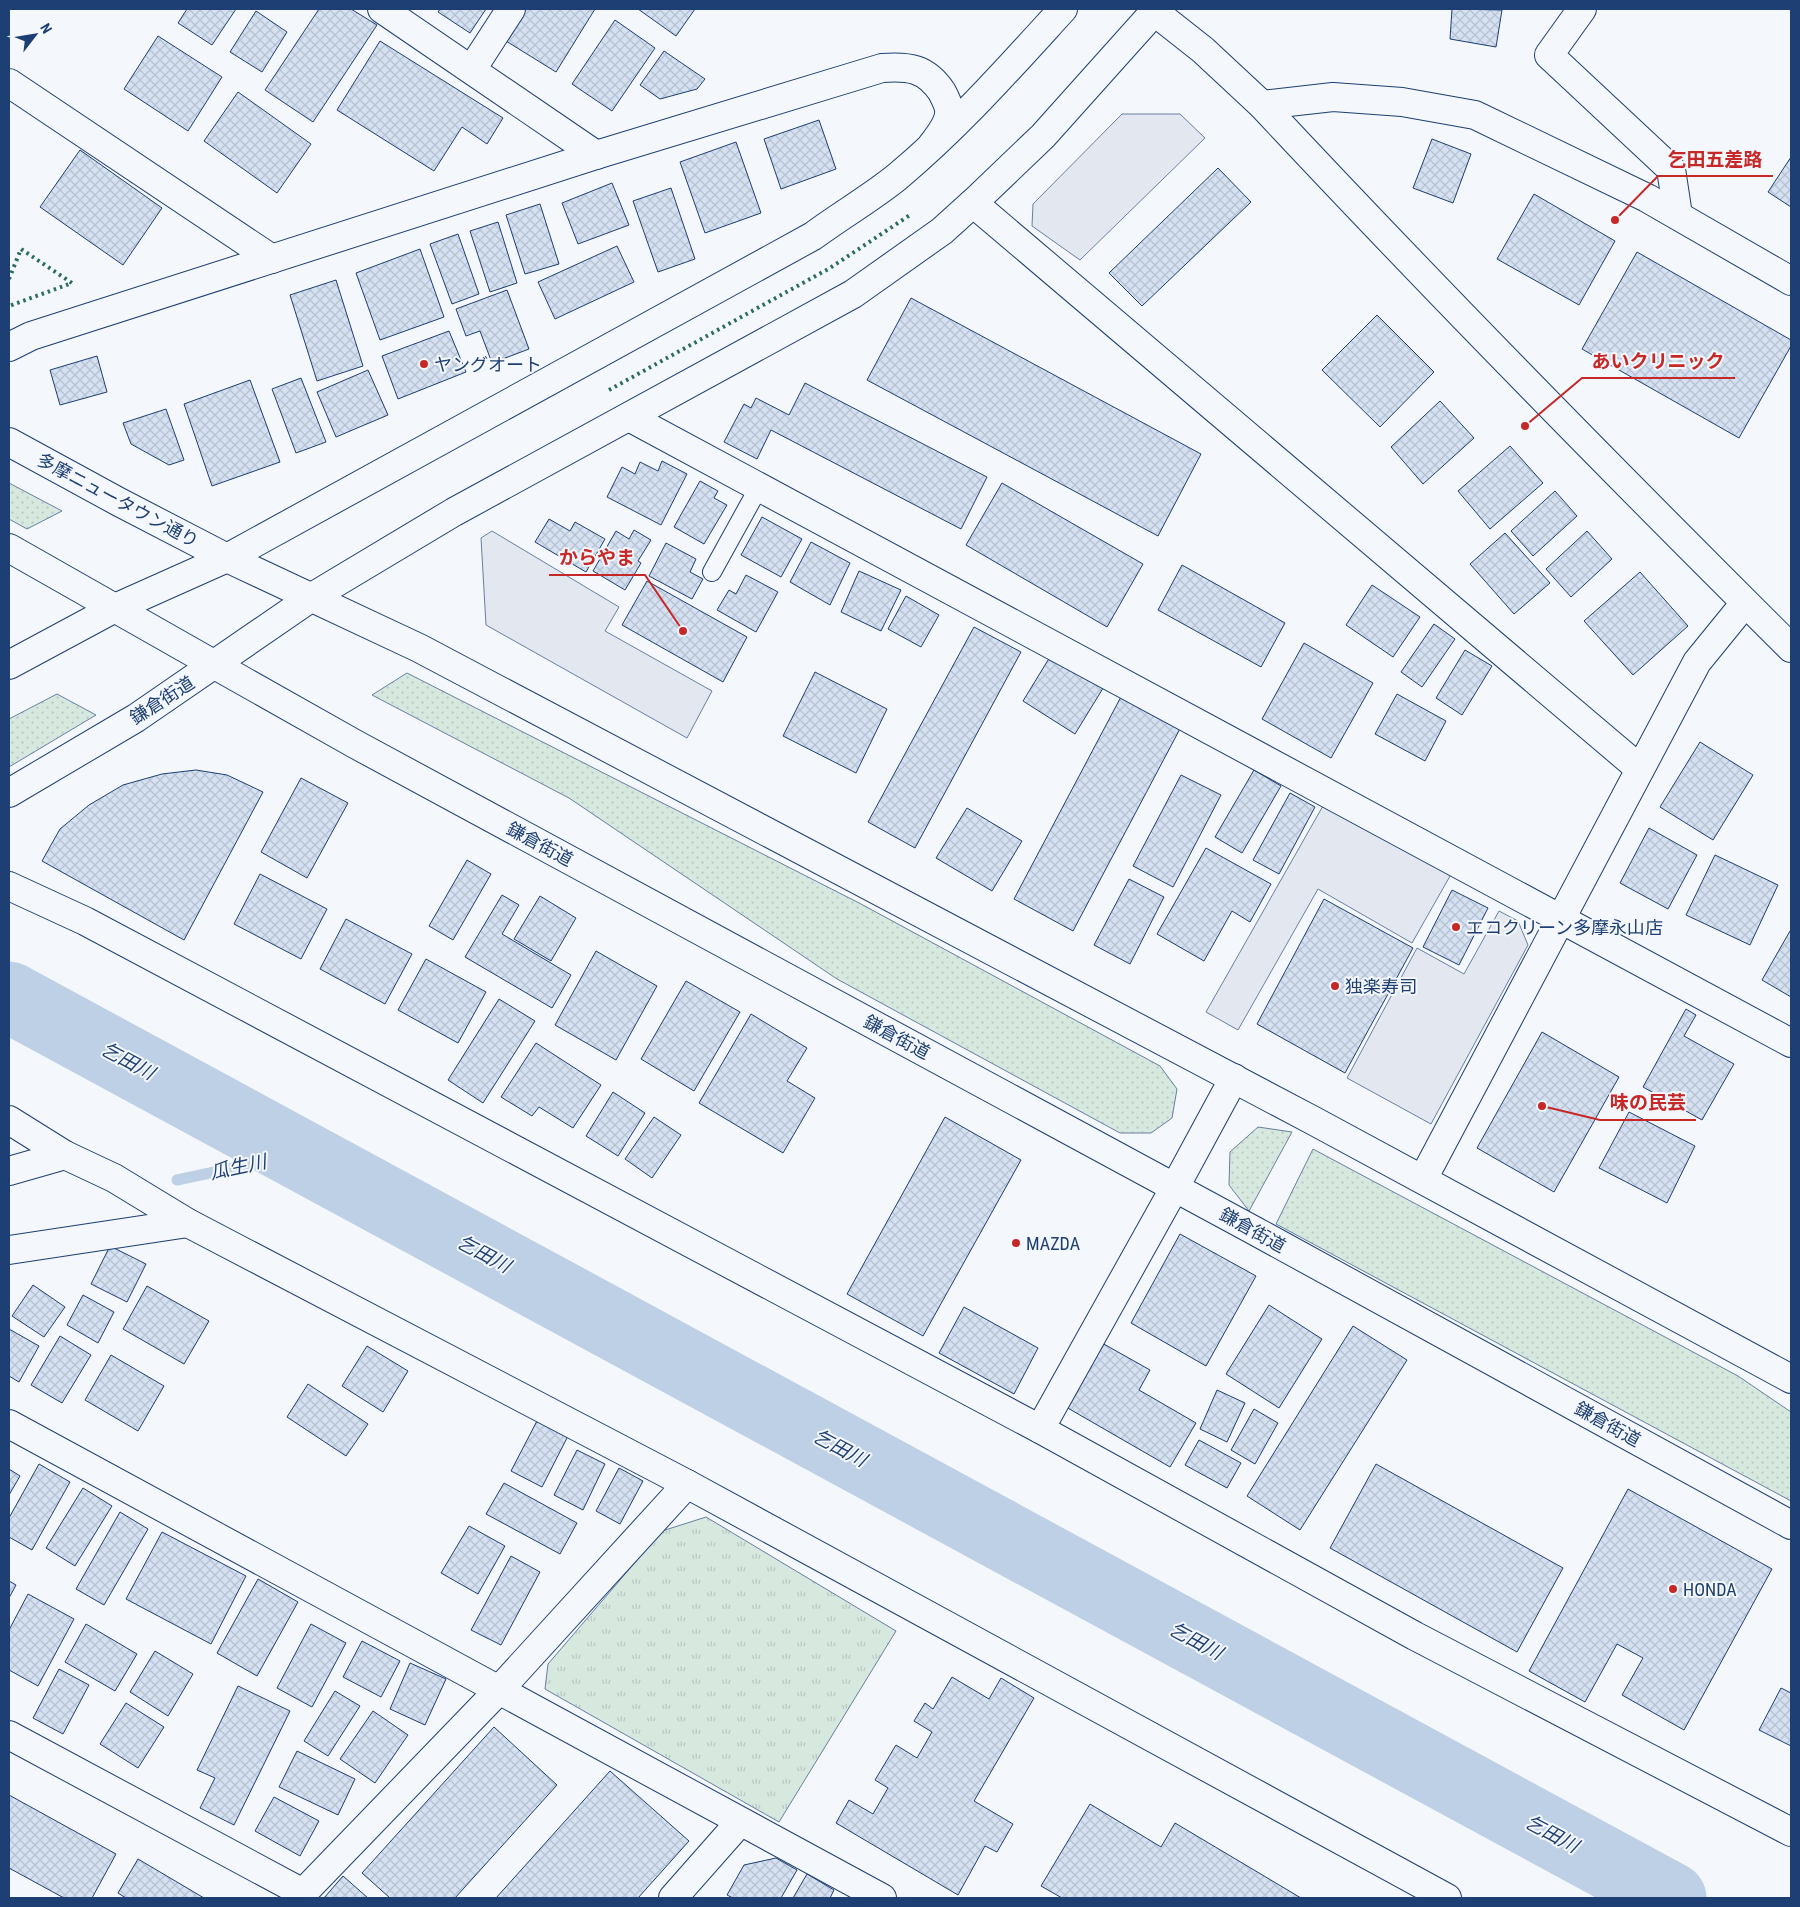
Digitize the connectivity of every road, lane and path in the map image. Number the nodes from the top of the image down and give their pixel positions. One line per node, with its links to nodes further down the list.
1 (382, 9): 6 (street)
2 (511, 9): 6 (street)
3 (1063, 9): 9 (street)
4 (1582, 9): 12 (street)
5 (1154, 10): 8 (street); 11 (street)
6 (472, 69): 10 (street)
7 (9, 83): 13 (street)
8 (1262, 105): 12 (street); 23 (street)
9 (932, 146): 10 (street); 20 (street)
10 (596, 155): 13 (street)
11 (973, 203): 16 (street); 28 (street)
12 (1678, 215): 14 (street)
13 (272, 259): 15 (street)
14 (1791, 281)
15 (9, 347)
16 (629, 417): 18 (street); 22 (street)
17 (9, 442): 20 (street, 多摩ニュータウン通り)
18 (758, 487): 21 (lane); 31 (street)
19 (9, 548): 24 (street)
20 (227, 558): 22 (street); 24 (street)
21 (712, 572)
22 (312, 597): 27 (street); 33 (street)
23 (1745, 603): 25 (street); 28 (street)
24 (115, 608): 26 (street); 27 (street)
25 (1791, 648)
26 (9, 664)
27 (215, 665): 29 (street, 鎌倉街道); 38 (street, 鎌倉街道)
28 (1640, 769): 31 (street)
29 (9, 793)
30 (9, 886): 43 (street)
31 (1561, 919): 32 (street); 37 (street)
32 (1791, 1043)
33 (1234, 1078): 37 (street); 38 (street)
34 (9, 1120): 35 (street)
35 (65, 1155): 36 (street); 39 (street)
36 (9, 1171)
37 (1423, 1179): 41 (street)
38 (1175, 1187): 43 (street); 45 (street, 鎌倉街道)
39 (188, 1223): 40 (street); 44 (street)
40 (9, 1250)
41 (1791, 1379)
42 (9, 1424): 46 (street)
43 (1040, 1429): 49 (street)
44 (687, 1484): 46 (street); 52 (street)
45 (1791, 1525)
46 (499, 1690): 47 (street); 48 (street)
47 (9, 1735)
48 (740, 1822): 50 (street); 51 (street)
49 (1791, 1832)
50 (673, 1898)
51 (882, 1898)
52 (1448, 1898)

